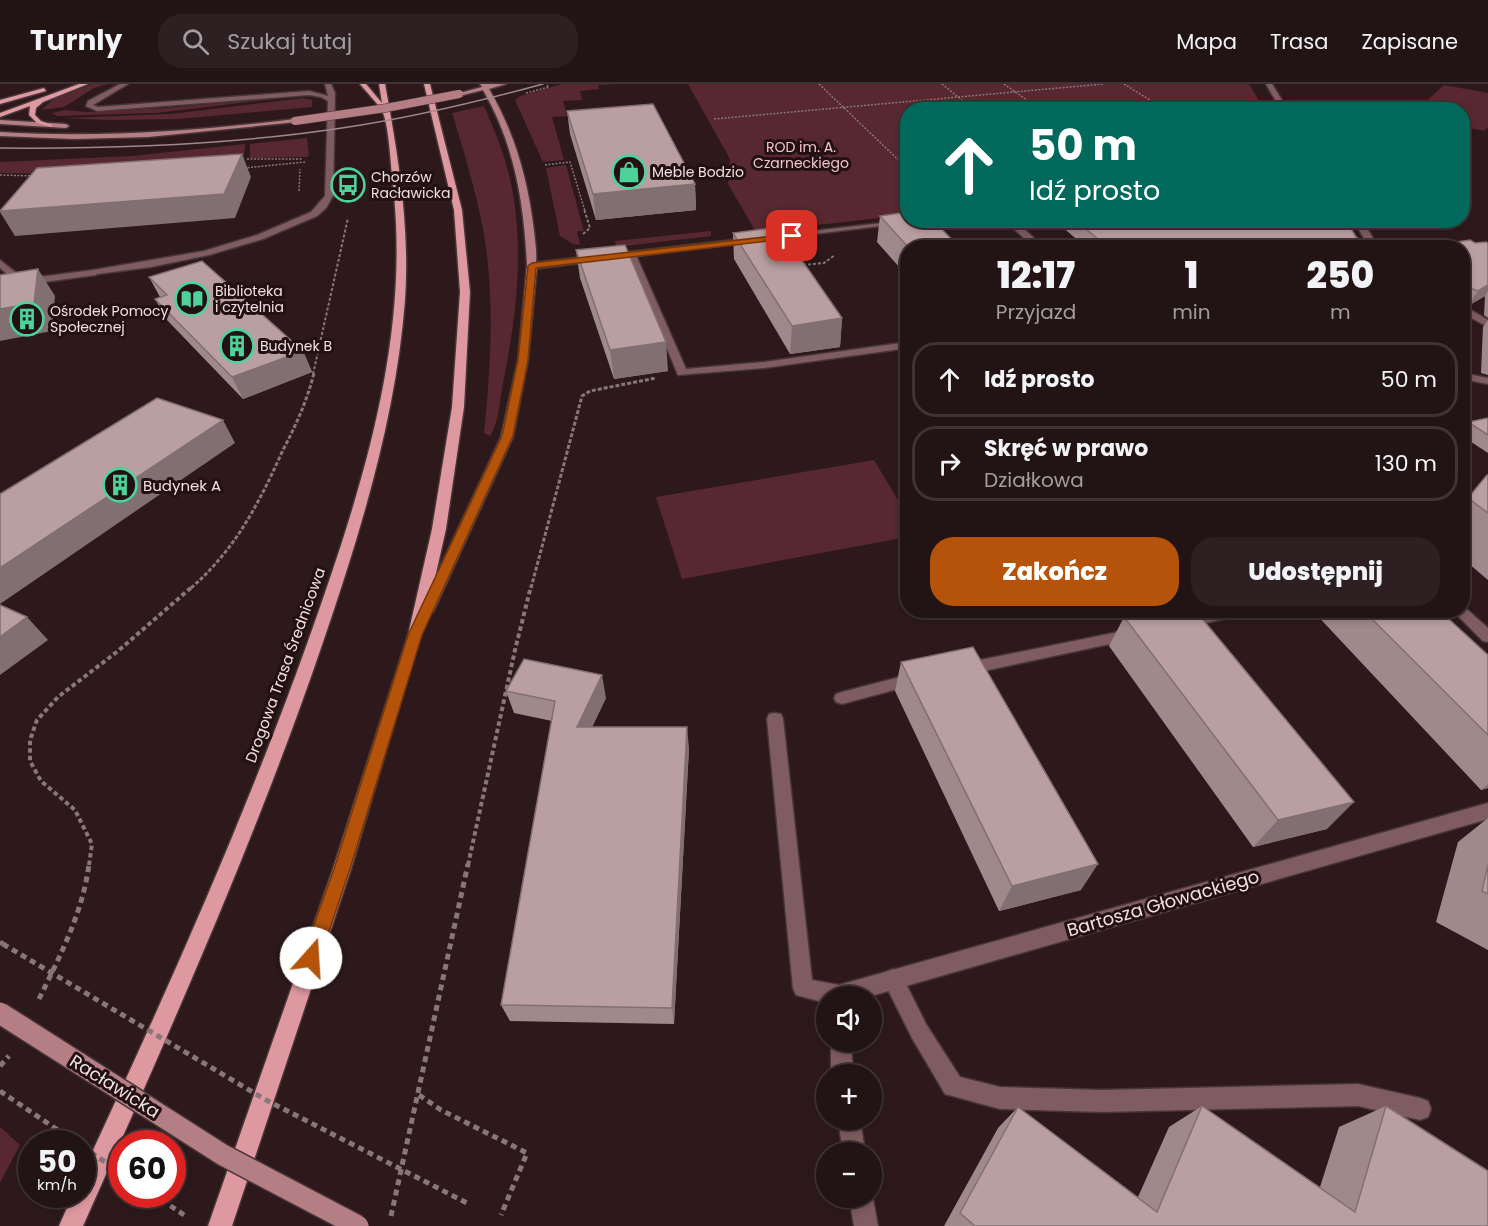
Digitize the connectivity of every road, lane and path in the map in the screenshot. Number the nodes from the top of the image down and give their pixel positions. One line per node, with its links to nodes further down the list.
1 (64, 84): 19 (main road)
2 (85, 84): 24 (main road)
3 (126, 84): 23 (street)
4 (328, 84): 23 (street)
5 (363, 84): 34 (main road)
6 (382, 84): 34 (main road, Drogowa Trasa Średnicowa)
7 (427, 84): 67 (main road)
8 (470, 84): 18 (street)
9 (503, 84): 17 (street)
10 (819, 84): 33 (path)
11 (942, 84): 22 (path)
12 (1004, 84): 20 (path)
13 (1103, 84): 20 (path)
14 (1124, 84): 29 (path)
15 (1269, 84): 30 (street)
16 (546, 85): 21 (path)
17 (484, 86): 18 (street); 54 (street)
18 (458, 90): 36 (street, bridge)
19 (39, 91): 25 (main road); 32 (main road)
20 (1016, 92): 22 (path); 28 (path)
21 (519, 95)
22 (959, 97): 26 (path); 27 (path)
23 (331, 100): 55 (street)
24 (40, 101): 35 (main road); 39 (main road)
25 (0, 102)
26 (907, 102)
27 (965, 102)
28 (1030, 102)
29 (1153, 102)
30 (1280, 102)
31 (900, 103): 33 (path)
32 (0, 107)
33 (844, 108): 37 (path); 45 (path)
34 (387, 113): 89 (main road, Drogowa Trasa Średnicowa)
35 (0, 115)
36 (295, 118): 41 (street); 42 (street)
37 (714, 119)
38 (0, 122): 39 (street)
39 (50, 126): 40 (street)
40 (77, 127)
41 (120, 127)
42 (0, 134)
43 (247, 152): 44 (path)
44 (273, 159)
45 (900, 161)
46 (543, 165): 50 (path)
47 (350, 210): 76 (path)
48 (900, 223): 52 (street)
49 (1017, 228): 51 (street)
50 (581, 236)
51 (1032, 240)
52 (632, 255): 54 (street); 60 (street)
53 (0, 263): 55 (street)
54 (532, 266): 67 (main road)
55 (12, 283): 56 (street)
56 (0, 285)
57 (1470, 313): 58 (street)
58 (1488, 324)
59 (900, 346): 60 (street)
60 (682, 374): 81 (path)
61 (1470, 378): 62 (street)
62 (1488, 381)
63 (1206, 618): 65 (street)
64 (1469, 618): 68 (street)
65 (1166, 627)
66 (1143, 632): 69 (street)
67 (415, 635): 90 (main road)
68 (1488, 637)
69 (842, 698)
70 (775, 719): 75 (street, Bartosza Głowackiego)
71 (1488, 811): 73 (street, Bartosza Głowackiego)
72 (2, 943): 84 (path, bridge)
73 (893, 979): 74 (street, Bartosza Głowackiego); 82 (street)
74 (869, 986)
75 (816, 991)
76 (34, 1008)
77 (0, 1013): 91 (street, Racławicka, bridge)
78 (13, 1048): 79 (path)
79 (0, 1066)
80 (0, 1091): 83 (path)
81 (418, 1095): 87 (path); 92 (path)
82 (1420, 1110)
83 (58, 1130)
84 (467, 1203)
85 (175, 1208): 88 (path)
86 (863, 1208): 93 (street)
87 (501, 1215)
88 (197, 1222)
89 (70, 1226)
90 (220, 1226)
91 (358, 1226)
92 (389, 1226)
93 (866, 1226)

